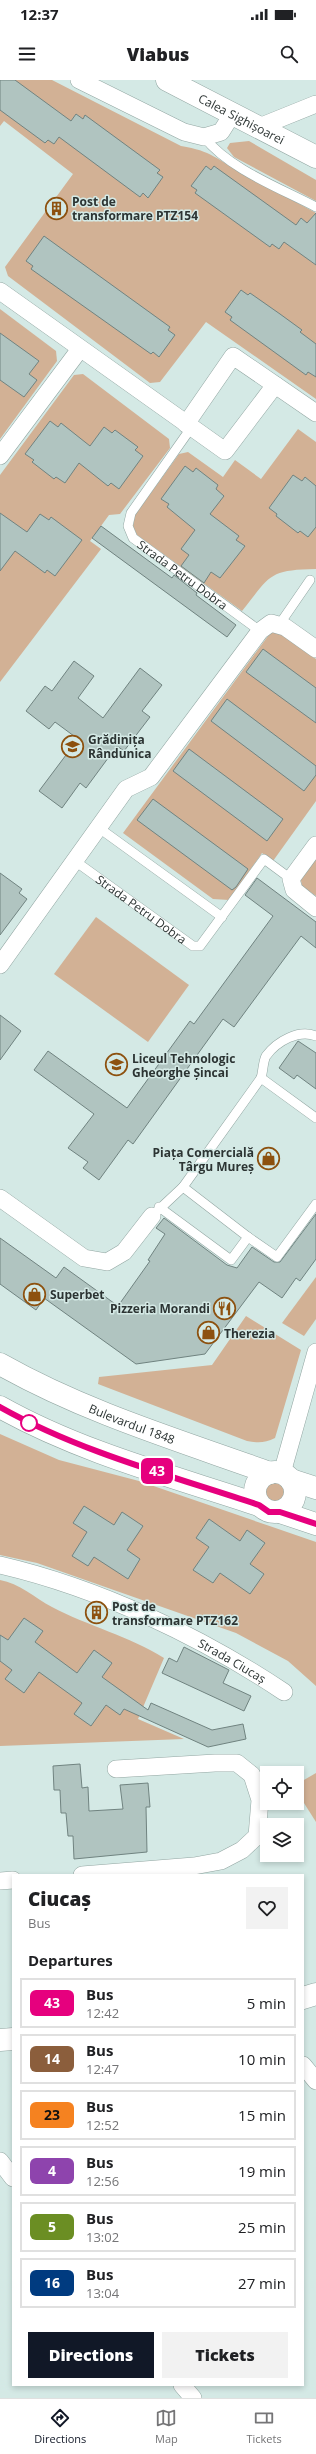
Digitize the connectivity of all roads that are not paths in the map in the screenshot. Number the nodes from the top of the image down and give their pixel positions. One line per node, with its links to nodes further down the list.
1 (79, 80): 6 (street)
2 (168, 80): 4 (street, Calea Sighișoarei)
3 (316, 104): 5 (street)
4 (233, 113): 5 (street, Calea Sighișoarei); 6 (street)
5 (259, 127): 7 (street, Calea Sighișoarei)
6 (204, 137): 8 (lane)
7 (316, 157)
8 (316, 207)
9 (0, 291): 10 (street)
10 (80, 349): 13 (street); 14 (street)
11 (275, 385): 12 (street, Strada Petru Dobra); 13 (street); 13 (street, Strada Petru Dobra)
12 (316, 413)
13 (189, 426): 17 (lane, Strada Petru Dobra)
14 (0, 456)
15 (310, 580): 16 (lane)
16 (280, 625): 17 (street); 18 (street)
17 (260, 631): 19 (street)
18 (316, 649)
19 (99, 828): 21 (street); 24 (lane)
20 (316, 845): 22 (street)
21 (75, 861): 24 (lane, Strada Petru Dobra); 25 (street)
22 (291, 879): 23 (street, Strada Petru Dobra); 24 (lane, Strada Petru Dobra)
23 (316, 908)
24 (222, 917)
25 (0, 966)
26 (316, 1036): 27 (lane)
27 (261, 1078): 28 (lane); 29 (lane)
28 (316, 1118)
29 (183, 1187): 32 (lane); 33 (lane)
30 (0, 1198): 32 (street)
31 (316, 1204): 33 (lane)
32 (156, 1211): 33 (lane)
33 (248, 1237)
34 (316, 1352): 37 (street)
35 (0, 1364): 37 (street, Bulevardul 1848)
36 (0, 1407): 39 (street)
37 (281, 1475): 38 (street, Bulevardul 1848); 39 (street); 40 (street)
38 (316, 1488)
39 (259, 1505): 40 (street)
40 (280, 1512): 41 (street)
41 (316, 1524)
42 (0, 1565): 43 (street, Strada Ciucaș)
43 (284, 1692)
44 (116, 1769): 45 (street)
45 (94, 1874)
46 (12, 1880): 47 (street)
47 (0, 1882)
48 (316, 1994): 49 (street)
49 (304, 1998)
50 (12, 2039): 51 (street)
51 (0, 2040)
52 (12, 2046): 53 (street)
53 (0, 2051)
54 (304, 2066): 56 (street)
55 (304, 2080): 57 (street)
56 (316, 2081)
57 (316, 2089)
58 (0, 2162): 59 (street)
59 (12, 2177)
60 (183, 2386): 61 (street)
61 (193, 2398)

